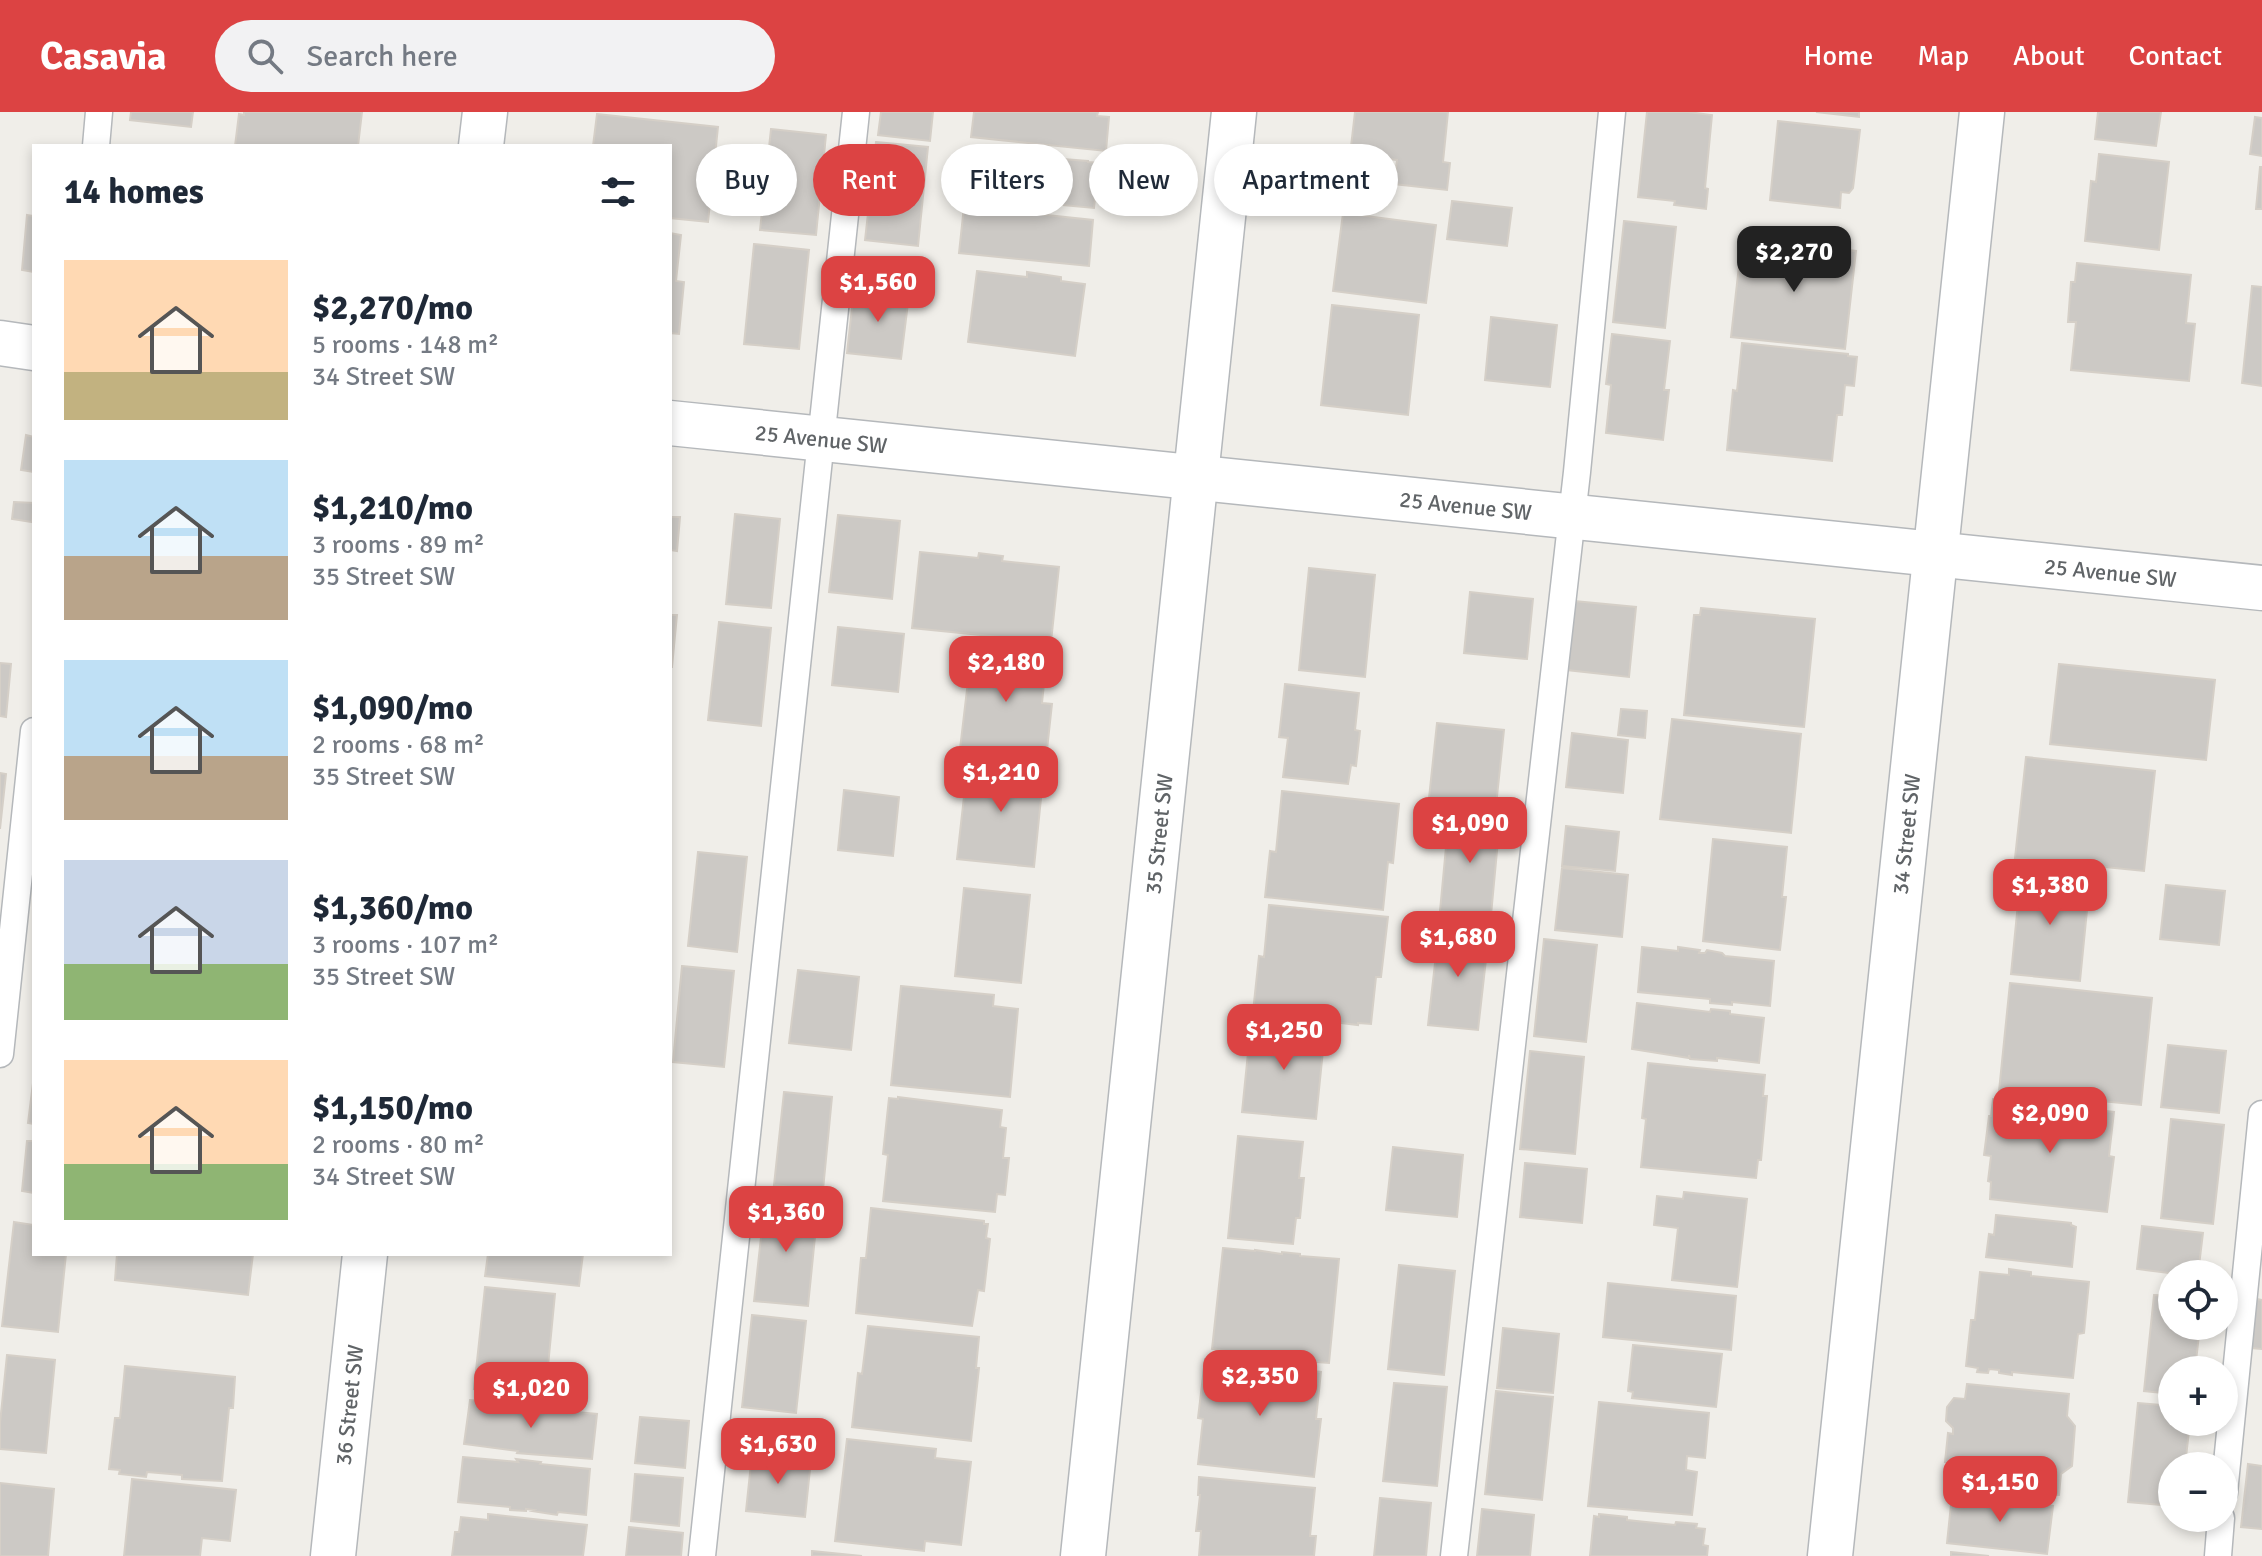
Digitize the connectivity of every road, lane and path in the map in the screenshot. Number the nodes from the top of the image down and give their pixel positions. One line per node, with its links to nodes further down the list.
1 (99, 112): 7 (lane)
2 (485, 112): 8 (street)
3 (856, 112): 12 (lane)
4 (1234, 112): 13 (street, 35 Street SW)
5 (1612, 112): 14 (lane)
6 (1982, 112): 15 (street, 34 Street SW)
7 (96, 144)
8 (481, 144)
9 (0, 343): 10 (street)
10 (32, 348)
11 (672, 423): 12 (street, 25 Avenue SW)
12 (822, 439): 13 (street, 25 Avenue SW); 24 (lane)
13 (1197, 478): 14 (street, 25 Avenue SW); 25 (street, 35 Street SW)
14 (1572, 516): 15 (street, 25 Avenue SW); 26 (lane)
15 (1936, 555): 16 (street, 25 Avenue SW); 27 (street, 34 Street SW)
16 (2262, 588)
17 (32, 750): 18 (lane)
18 (0, 1054)
19 (2262, 1114): 21 (lane)
20 (365, 1256): 23 (street, 36 Street SW)
21 (2228, 1452)
22 (2220, 1532): 28 (lane)
23 (333, 1556)
24 (702, 1556)
25 (1083, 1556)
26 (1454, 1556)
27 (1830, 1556)
28 (2218, 1556)

